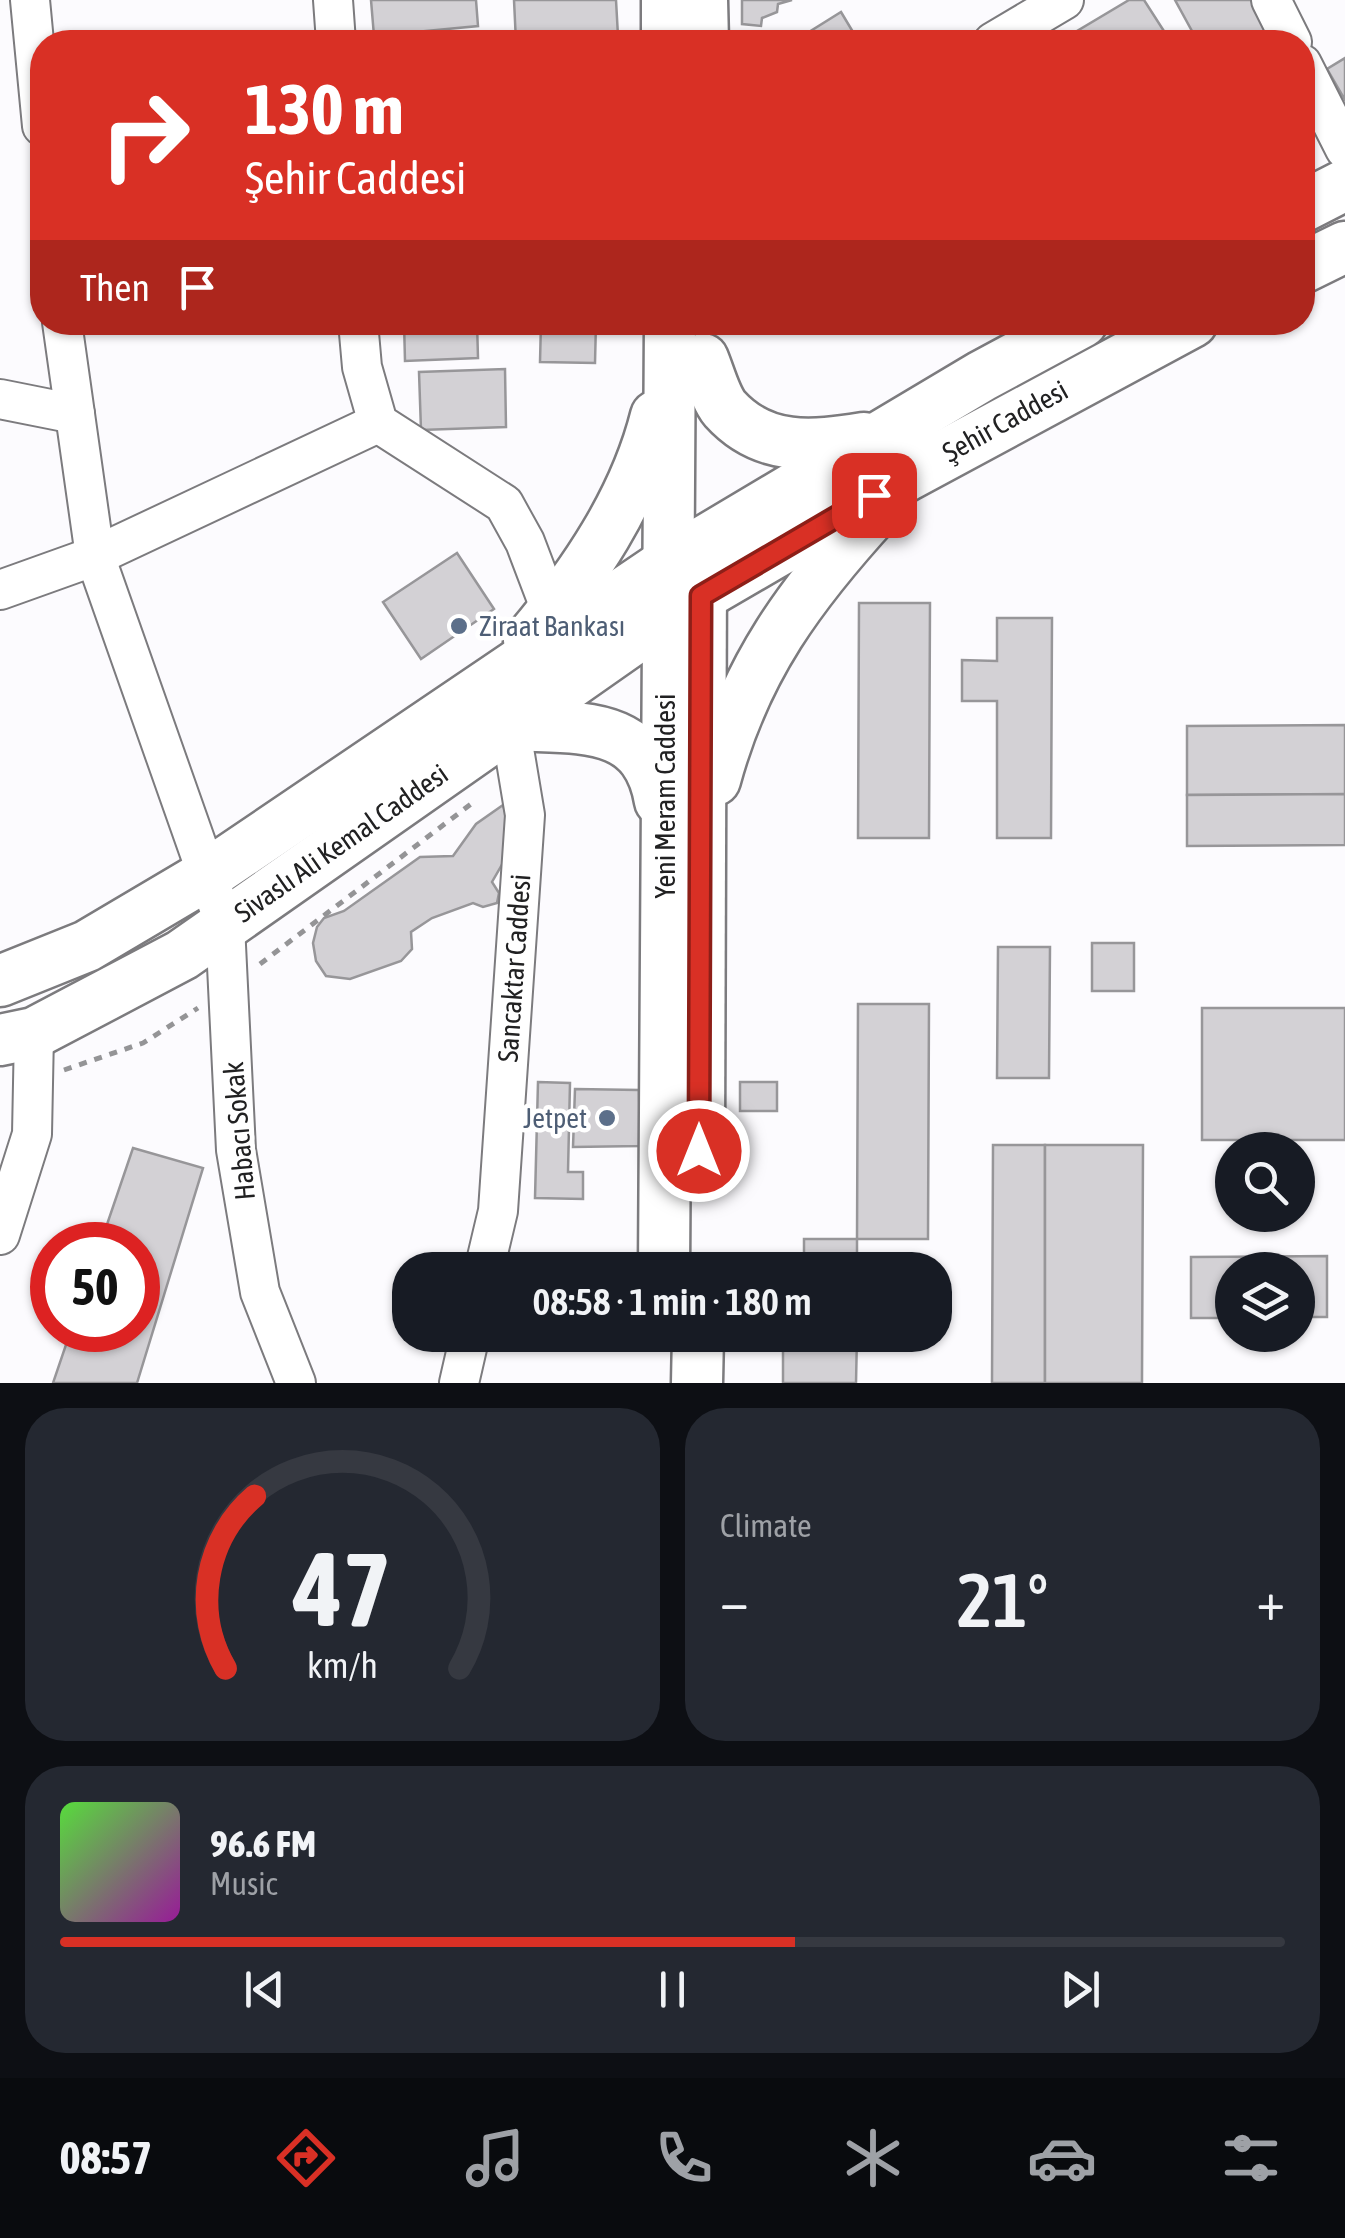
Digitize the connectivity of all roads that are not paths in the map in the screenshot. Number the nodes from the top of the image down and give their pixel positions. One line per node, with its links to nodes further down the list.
1 (30, 0): 7 (street)
2 (332, 0): 8 (street)
3 (667, 0): 9 (main road)
4 (702, 0): 10 (main road)
5 (1064, 0): 11 (street)
6 (1271, 0): 12 (street)
7 (33, 30)
8 (335, 30)
9 (667, 30)
10 (703, 30)
11 (1013, 30)
12 (1286, 30)
13 (1315, 90): 14 (street)
14 (1345, 149)
15 (1345, 185): 16 (main road)
16 (1315, 201)
17 (1345, 247): 18 (main road)
18 (1315, 262)
19 (64, 335): 25 (street, Habacı Sokak)
20 (359, 335): 26 (street)
21 (1064, 335): 27 (main road, Şehir Caddesi)
22 (1163, 335): 27 (main road, Şehir Caddesi)
23 (687, 342): 27 (main road); 29 (main road, Yeni Meram Caddesi); 31 (main road)
24 (0, 399): 25 (street)
25 (75, 414): 28 (street, Habacı Sokak)
26 (378, 423): 28 (street); 31 (street)
27 (896, 455): 29 (main road, Şehir Caddesi); 34 (main road)
28 (95, 556): 30 (street); 35 (street, Habacı Sokak)
29 (684, 580): 32 (main road, Sivaslı Ali Kemal Caddesi); 33 (main road, Sivaslı Ali Kemal Caddesi); 34 (main road, Yeni Meram Caddesi)
30 (0, 590)
31 (552, 613): 32 (main road)
32 (501, 674): 35 (main road, Sivaslı Ali Kemal Caddesi)
33 (510, 725): 34 (main road); 36 (main road, Sivaslı Ali Kemal Caddesi); 40 (street, Sancaktar Caddesi)
34 (683, 831): 41 (main road, Yeni Meram Caddesi); 42 (main road, Yeni Meram Caddesi)
35 (207, 875): 36 (street, Habacı Sokak); 37 (main road, Sivaslı Ali Kemal Caddesi)
36 (225, 925): 38 (main road, Sivaslı Ali Kemal Caddesi); 46 (street, Habacı Sokak)
37 (0, 981)
38 (23, 1051): 39 (street)
39 (0, 1235)
40 (488, 1252)
41 (665, 1252)
42 (697, 1252)
43 (466, 1352): 47 (street)
44 (664, 1352): 48 (main road)
45 (698, 1352): 49 (main road)
46 (296, 1383)
47 (458, 1383)
48 (664, 1383)
49 (697, 1383)

